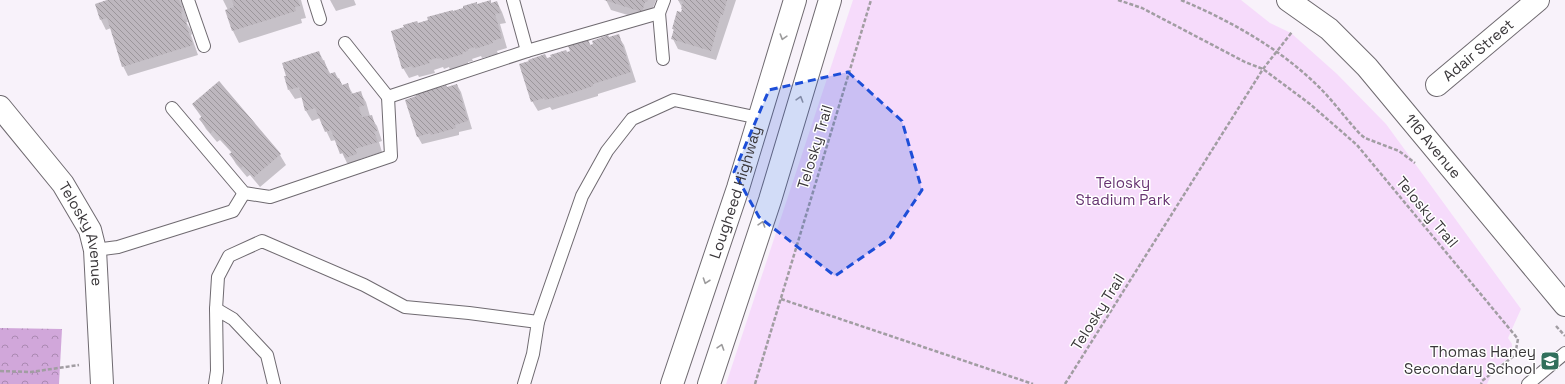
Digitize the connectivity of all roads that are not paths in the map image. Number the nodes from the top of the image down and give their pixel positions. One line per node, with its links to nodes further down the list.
1 (188, 0): 12 (lane)
2 (314, 0): 10 (lane)
3 (514, 0): 13 (lane)
4 (664, 0): 9 (lane)
5 (795, 0): 19 (street, Lougheed Highway, one-way to 19)
6 (830, 0): 31 (street, one-way to 6)
7 (1538, 0): 15 (street, Adair Street)
8 (1297, 6): 22 (street, 116 Avenue)
9 (659, 13): 13 (lane); 14 (lane)
10 (320, 19)
11 (345, 43): 16 (lane)
12 (204, 46)
13 (527, 51): 16 (lane)
14 (663, 59)
15 (1437, 85)
16 (388, 97): 20 (lane)
17 (0, 107): 21 (street, Telosky Avenue)
18 (172, 108): 20 (lane)
19 (759, 118): 24 (lane); 30 (street, Lougheed Highway, one-way to 30)
20 (244, 193): 21 (lane)
21 (95, 250): 26 (street, Telosky Avenue)
22 (1565, 305)
23 (216, 309): 24 (lane); 27 (lane); 28 (lane)
24 (538, 322): 29 (lane)
25 (1565, 353): 32 (lane)
26 (102, 384)
27 (215, 384)
28 (274, 384)
29 (524, 384)
30 (672, 384)
31 (709, 384)
32 (1528, 384)

